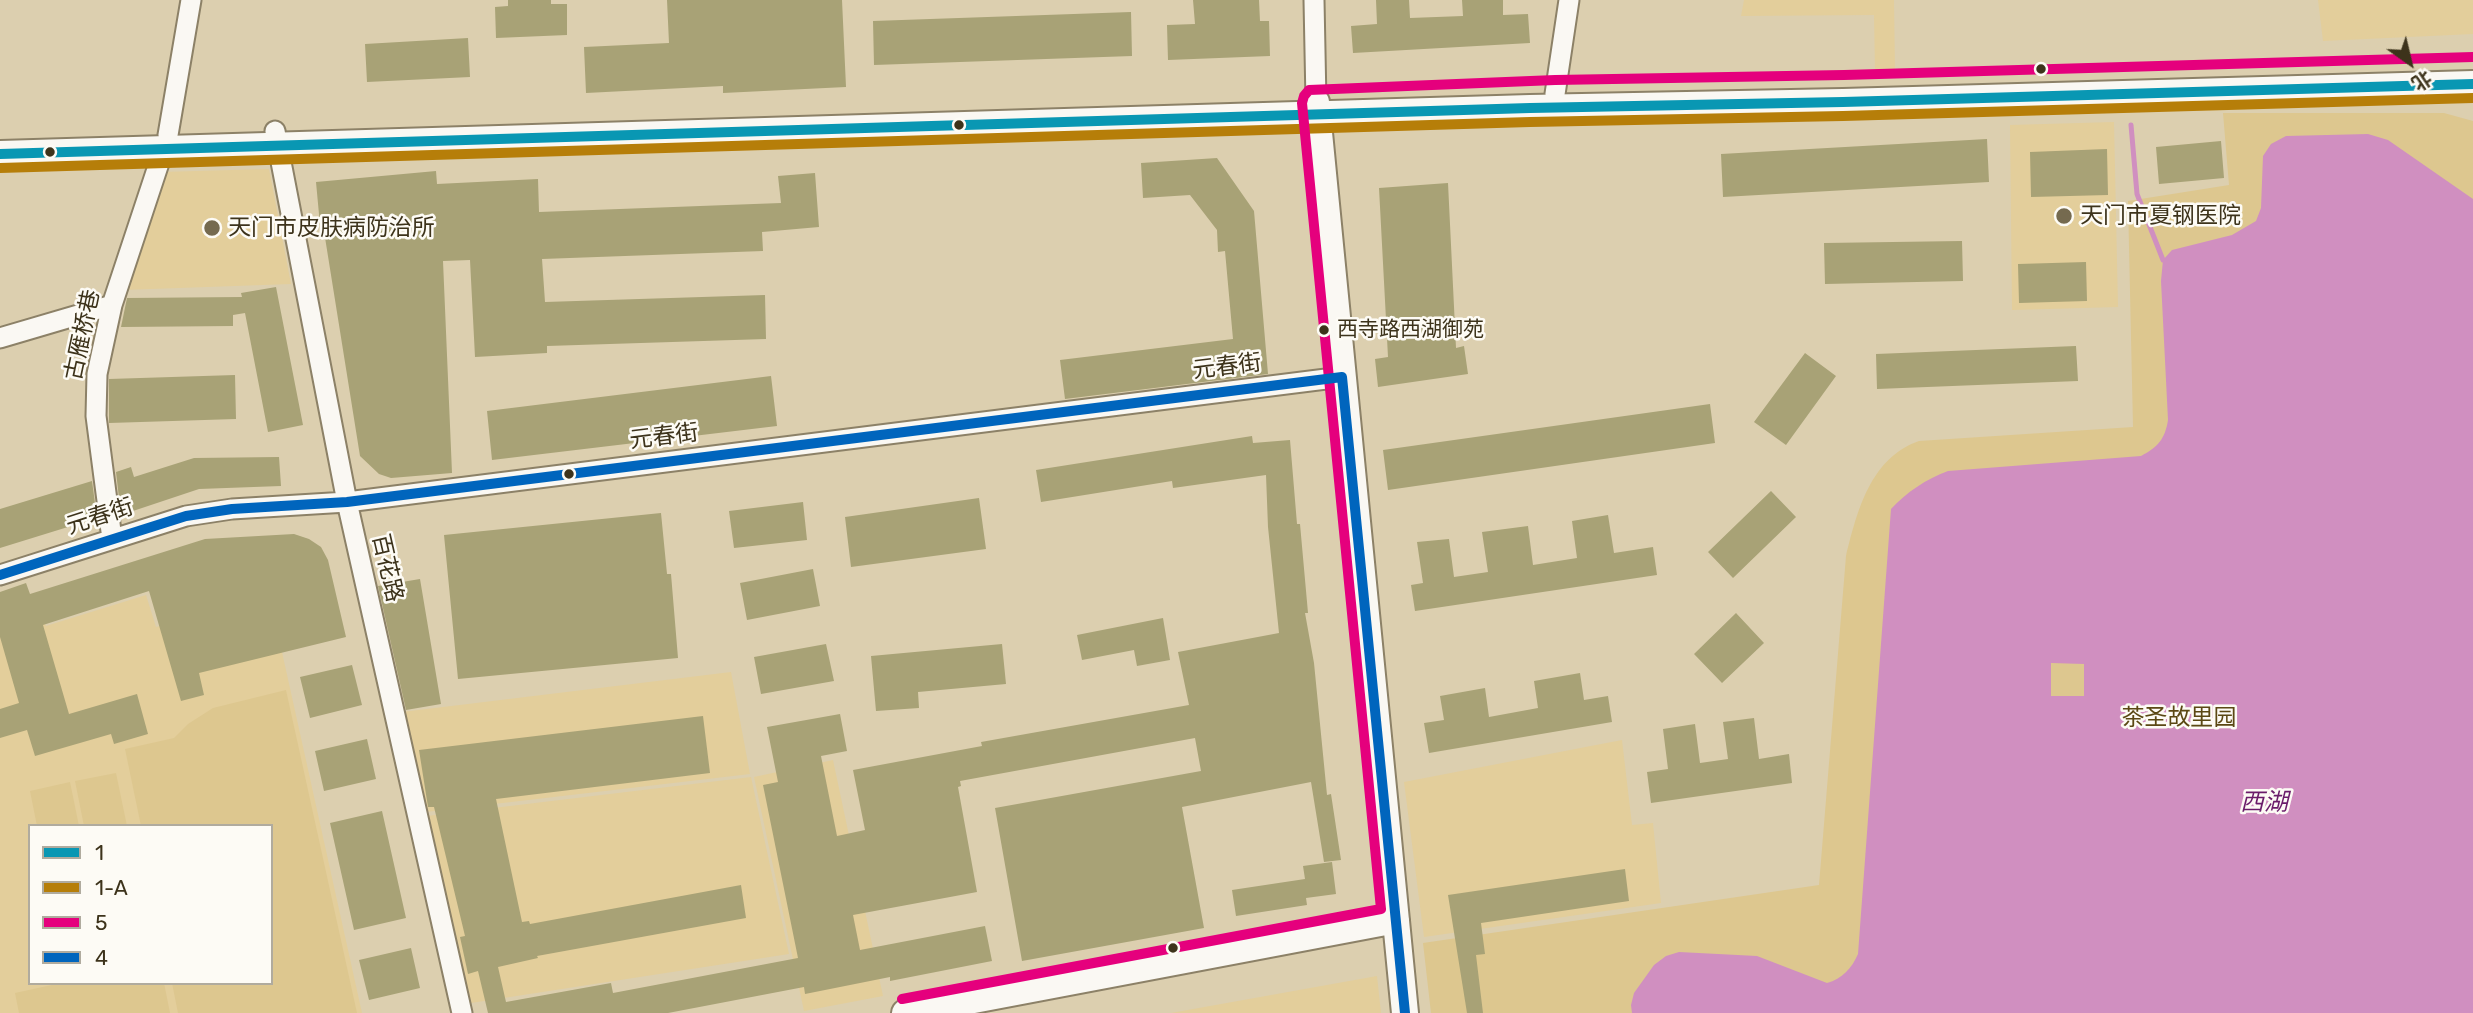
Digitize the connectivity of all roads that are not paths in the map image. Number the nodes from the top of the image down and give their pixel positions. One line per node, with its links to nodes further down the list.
1 (191, 0): 10 (street, 古雁桥巷)
2 (1314, 0): 7 (street)
3 (1569, 0): 6 (street)
4 (2473, 71): 6 (main road)
5 (2473, 85): 7 (main road)
6 (1555, 94): 7 (main road)
7 (1316, 108): 8 (main road); 14 (main road)
8 (277, 138): 10 (main road); 15 (street, 百花路)
9 (0, 140): 10 (main road)
10 (166, 141): 11 (main road); 12 (street, 古雁桥巷)
11 (0, 154)
12 (112, 304): 13 (street); 16 (street, 古雁桥巷)
13 (0, 338)
14 (1342, 377): 15 (street, 元春街); 18 (main road)
15 (347, 502): 16 (street, 元春街); 19 (street, 百花路)
16 (112, 539): 17 (street, 元春街)
17 (0, 575)
18 (1396, 920): 20 (main road); 21 (main road)
19 (462, 1013)
20 (905, 1013)
21 (1405, 1013)

